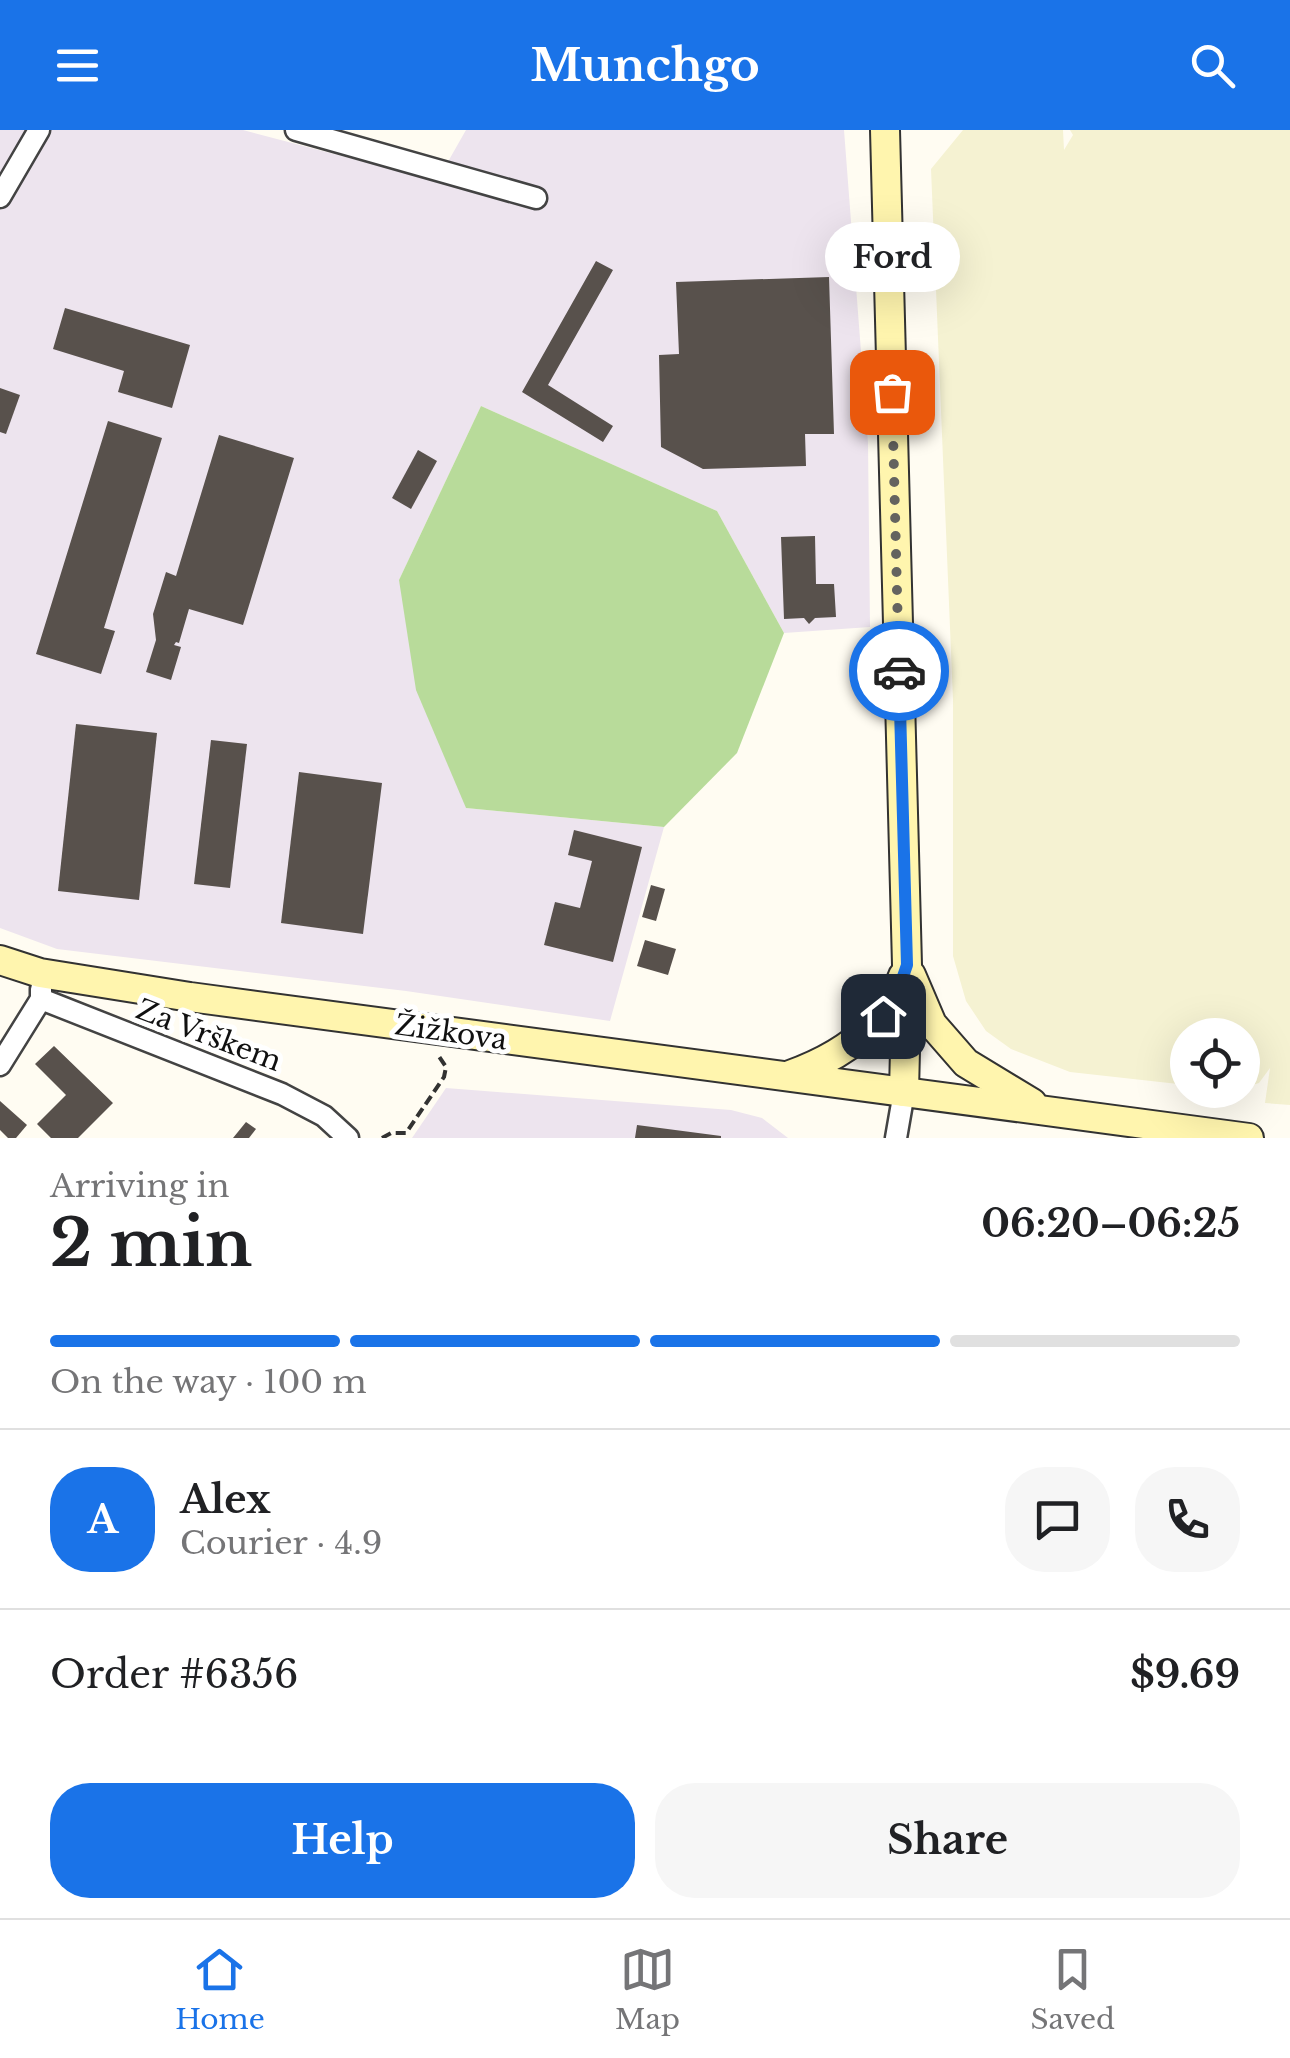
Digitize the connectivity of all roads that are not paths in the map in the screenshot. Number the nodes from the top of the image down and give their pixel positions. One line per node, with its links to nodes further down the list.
1 (39, 130): 4 (street)
2 (296, 130): 5 (street)
3 (886, 130): 7 (main road)
4 (0, 196)
5 (536, 198)
6 (0, 960): 8 (main road, Žižkova)
7 (907, 965): 10 (main road); 11 (main road); 12 (main road)
8 (41, 986): 9 (street); 10 (main road, Žižkova); 13 (street, Za Vrškem)
9 (0, 1064)
10 (785, 1076): 11 (main road, Žižkova)
11 (904, 1092): 12 (main road, Žižkova); 14 (street)
12 (1047, 1111): 15 (main road, Žižkova)
13 (348, 1138)
14 (896, 1138)
15 (1250, 1138)

